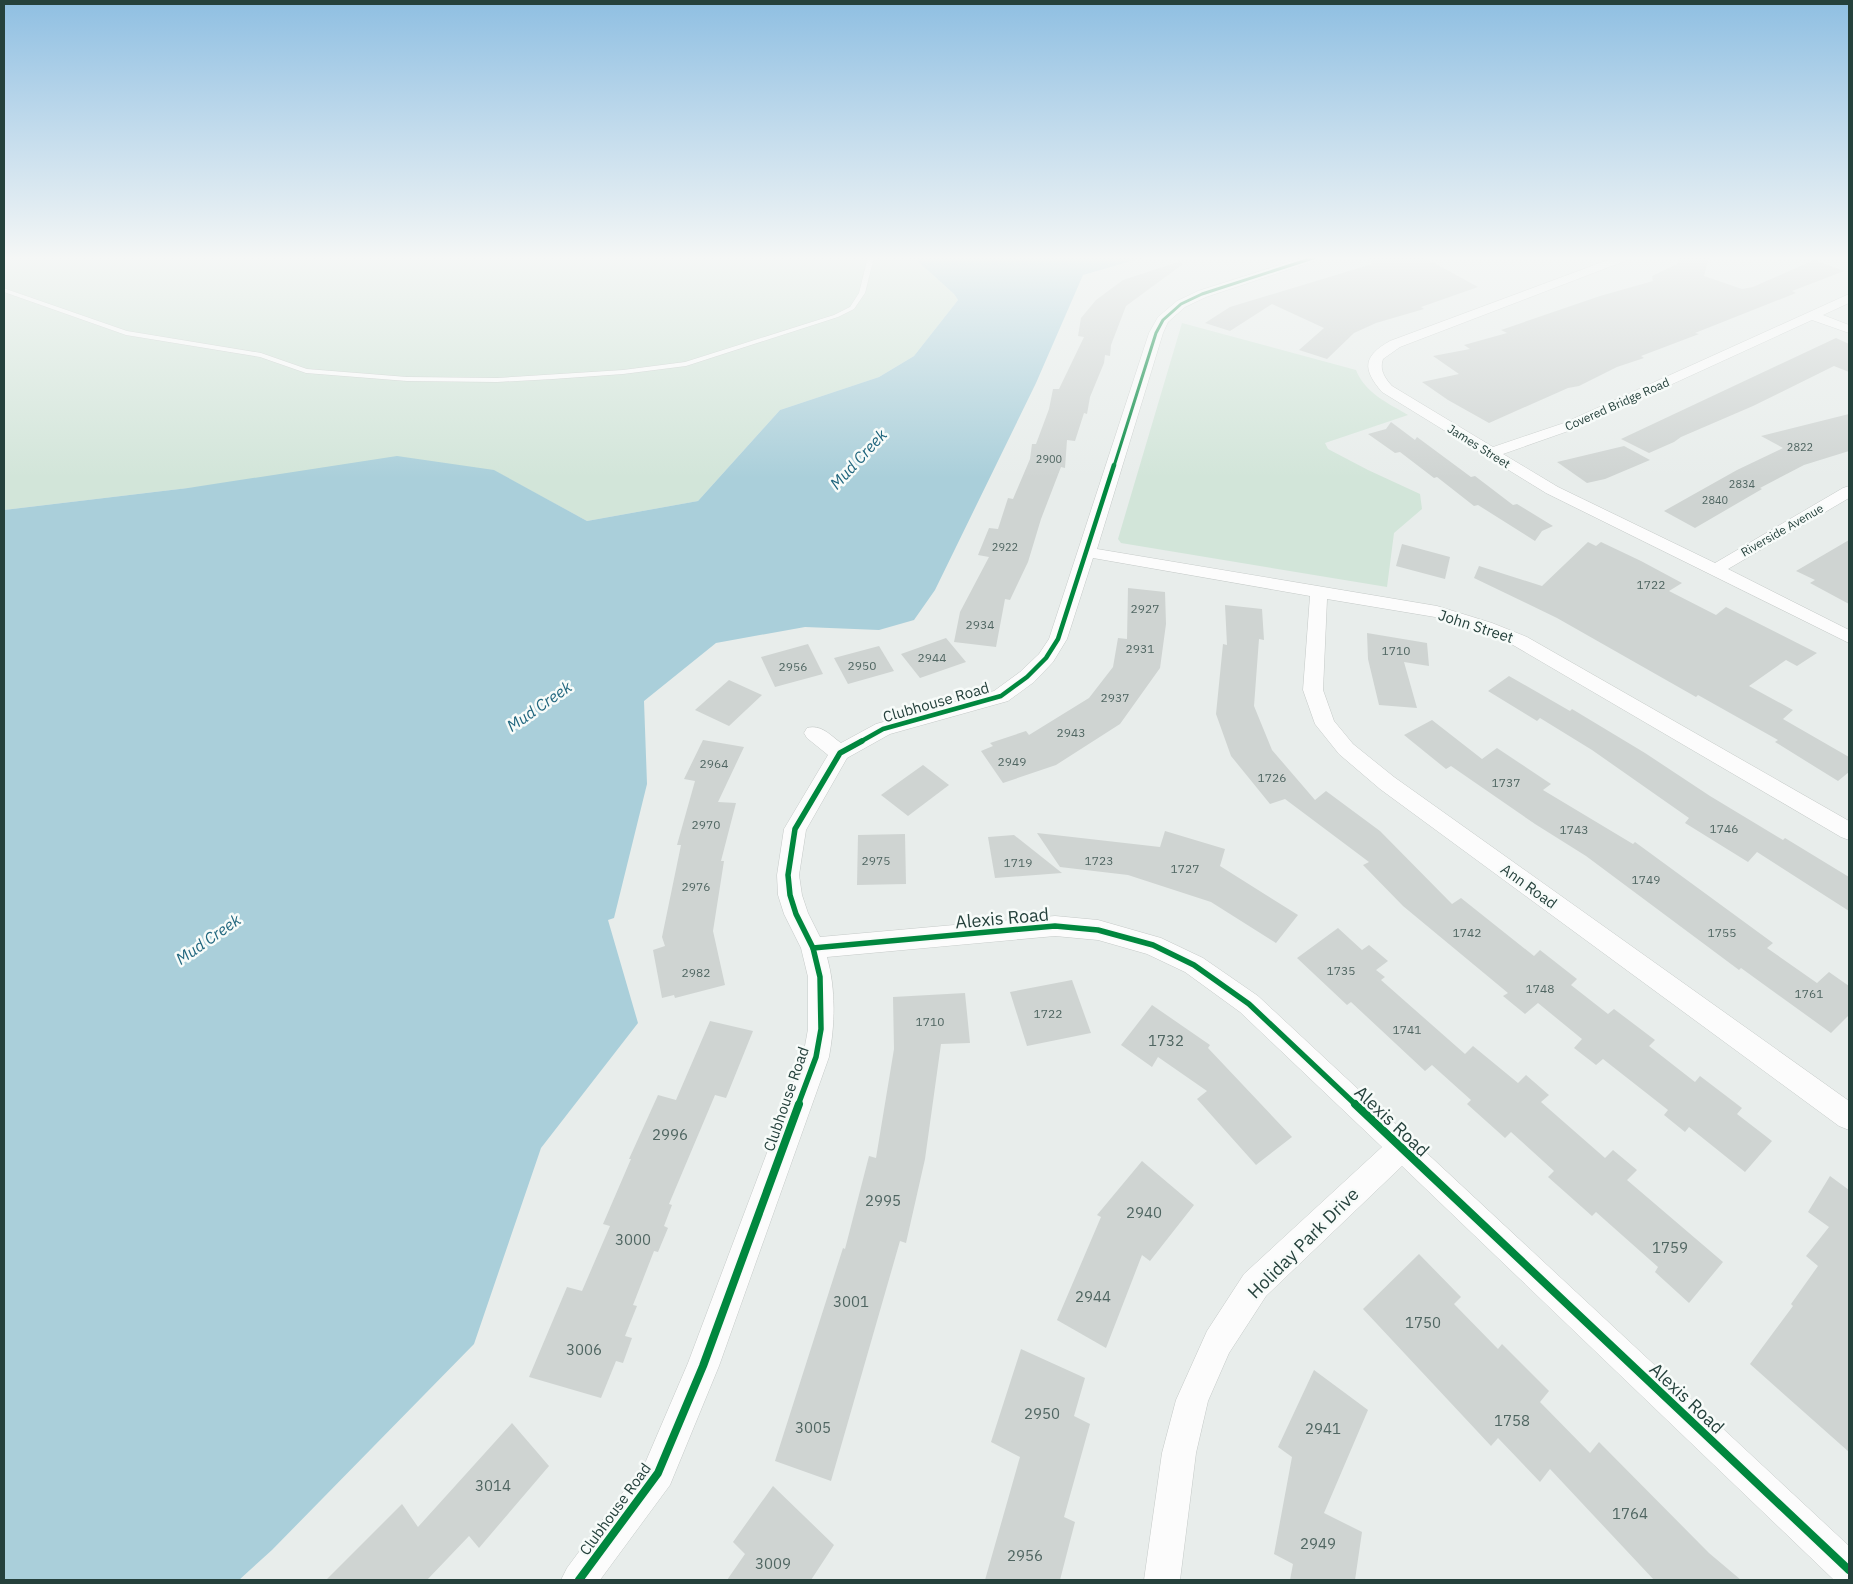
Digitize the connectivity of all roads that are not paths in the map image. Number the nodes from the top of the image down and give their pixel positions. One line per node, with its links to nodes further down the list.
1 (120, 331): 2 (lane)
2 (790, 331)
3 (1157, 331): 8 (street, Clubhouse Road)
4 (1430, 331): 6 (street, James Street)
5 (1777, 331): 6 (street, Covered Bridge Road)
6 (1491, 454): 9 (street, James Street)
7 (1849, 491): 9 (street, Riverside Avenue)
8 (1088, 552): 10 (street, John Street); 13 (street, Clubhouse Road)
9 (1715, 570): 11 (street, James Street)
10 (1320, 592): 14 (street, John Street); 16 (street, Ann Road)
11 (1849, 637)
12 (814, 734): 13 (street)
13 (840, 753): 15 (street, Clubhouse Road)
14 (1849, 831)
15 (813, 948): 17 (street, Alexis Road); 19 (street, Clubhouse Road)
16 (1849, 1117)
17 (1401, 1148): 18 (street, Alexis Road); 20 (street, Holiday Park Drive)
18 (1849, 1570)
19 (579, 1580)
20 (1162, 1580)

